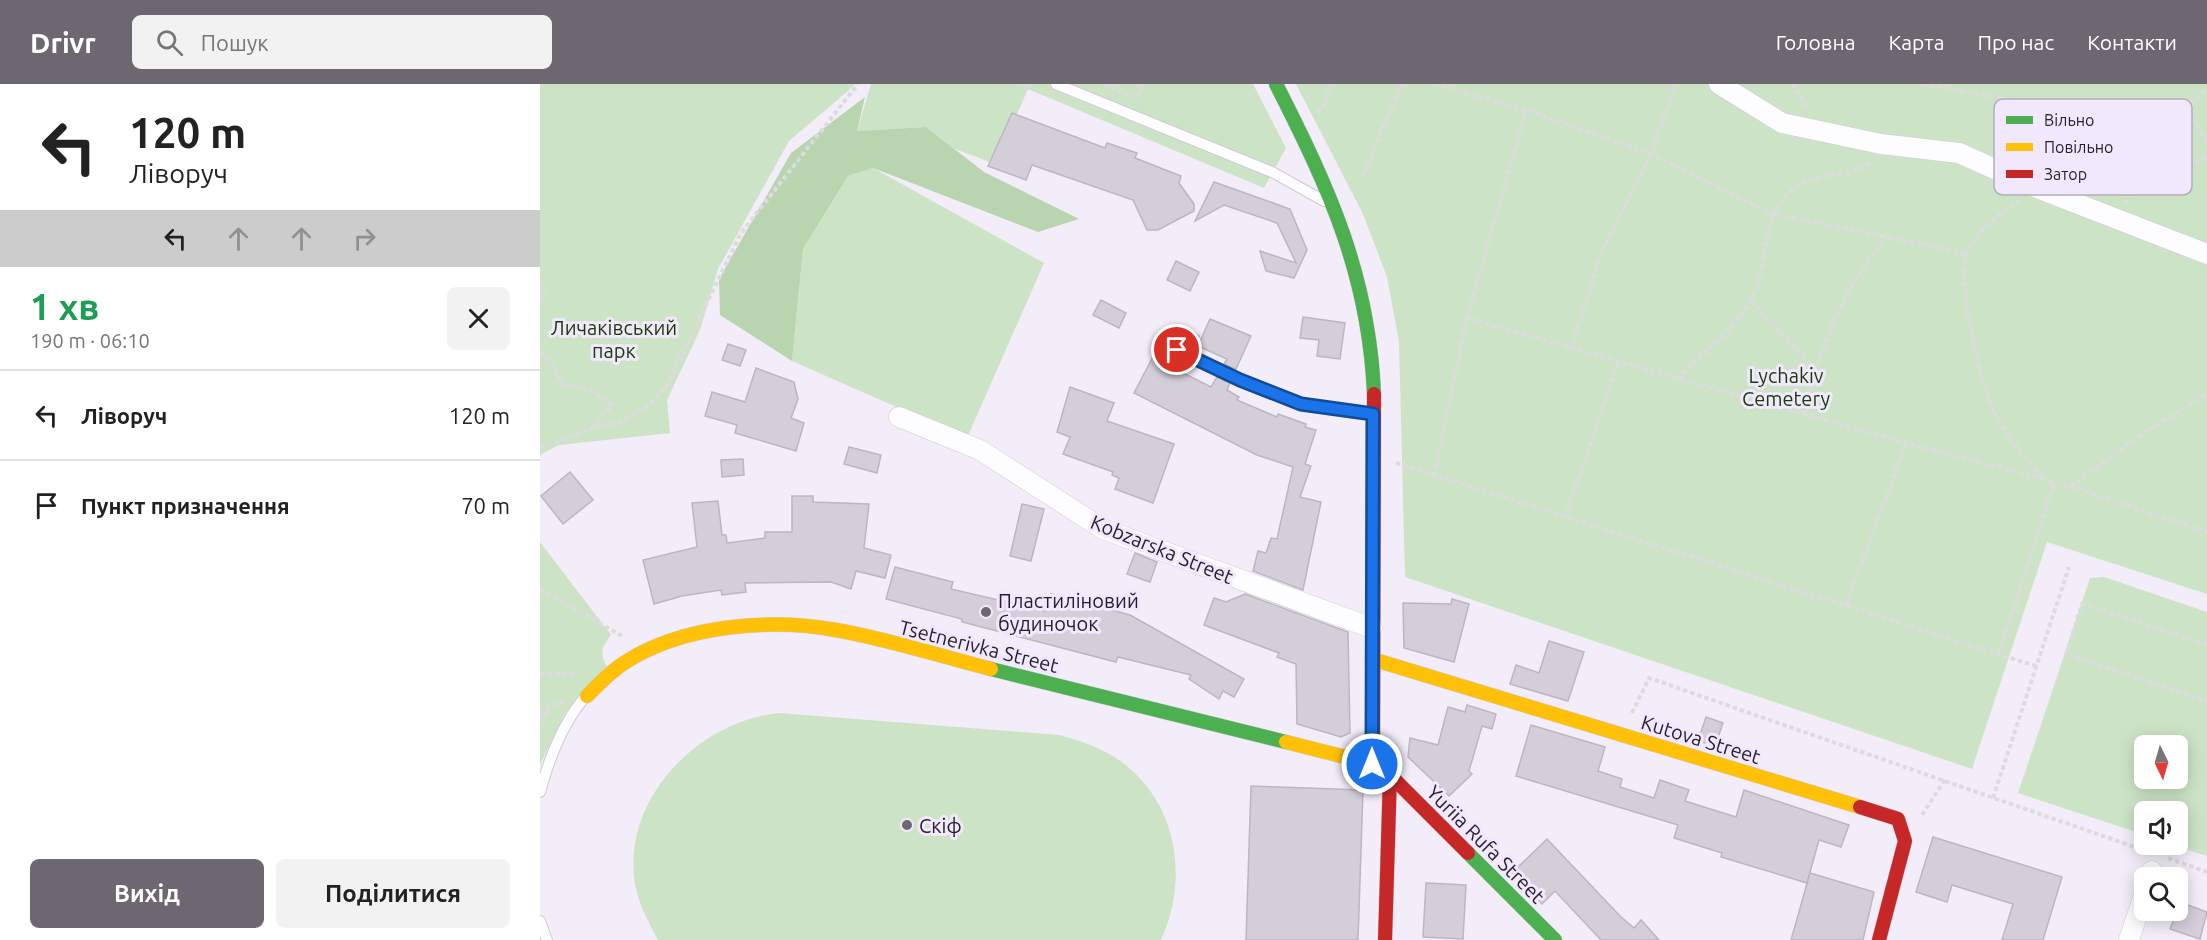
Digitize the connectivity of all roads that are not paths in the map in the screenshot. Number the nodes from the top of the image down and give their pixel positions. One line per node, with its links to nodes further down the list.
1 (1056, 84): 6 (lane)
2 (1276, 84): 6 (street)
3 (1719, 84): 4 (street)
4 (1994, 169)
5 (2054, 195): 7 (street)
6 (1334, 208): 9 (street)
7 (2207, 254)
8 (1177, 350): 9 (lane)
9 (1373, 414): 11 (street)
10 (899, 417): 11 (street, Kobzarska Street)
11 (1372, 628): 12 (street)
12 (1372, 659): 14 (street); 22 (street, Kutova Street)
13 (587, 696): 14 (street, Tsetnerivka Street); 16 (lane)
14 (1372, 764): 15 (street, Tsetnerivka Street)
15 (1390, 775): 20 (street); 21 (street, Yuriia Rufa Street)
16 (540, 792)
17 (540, 921): 19 (lane)
18 (2135, 921): 23 (street)
19 (547, 940)
20 (1385, 940)
21 (1555, 940)
22 (1879, 940)
23 (2129, 940)

